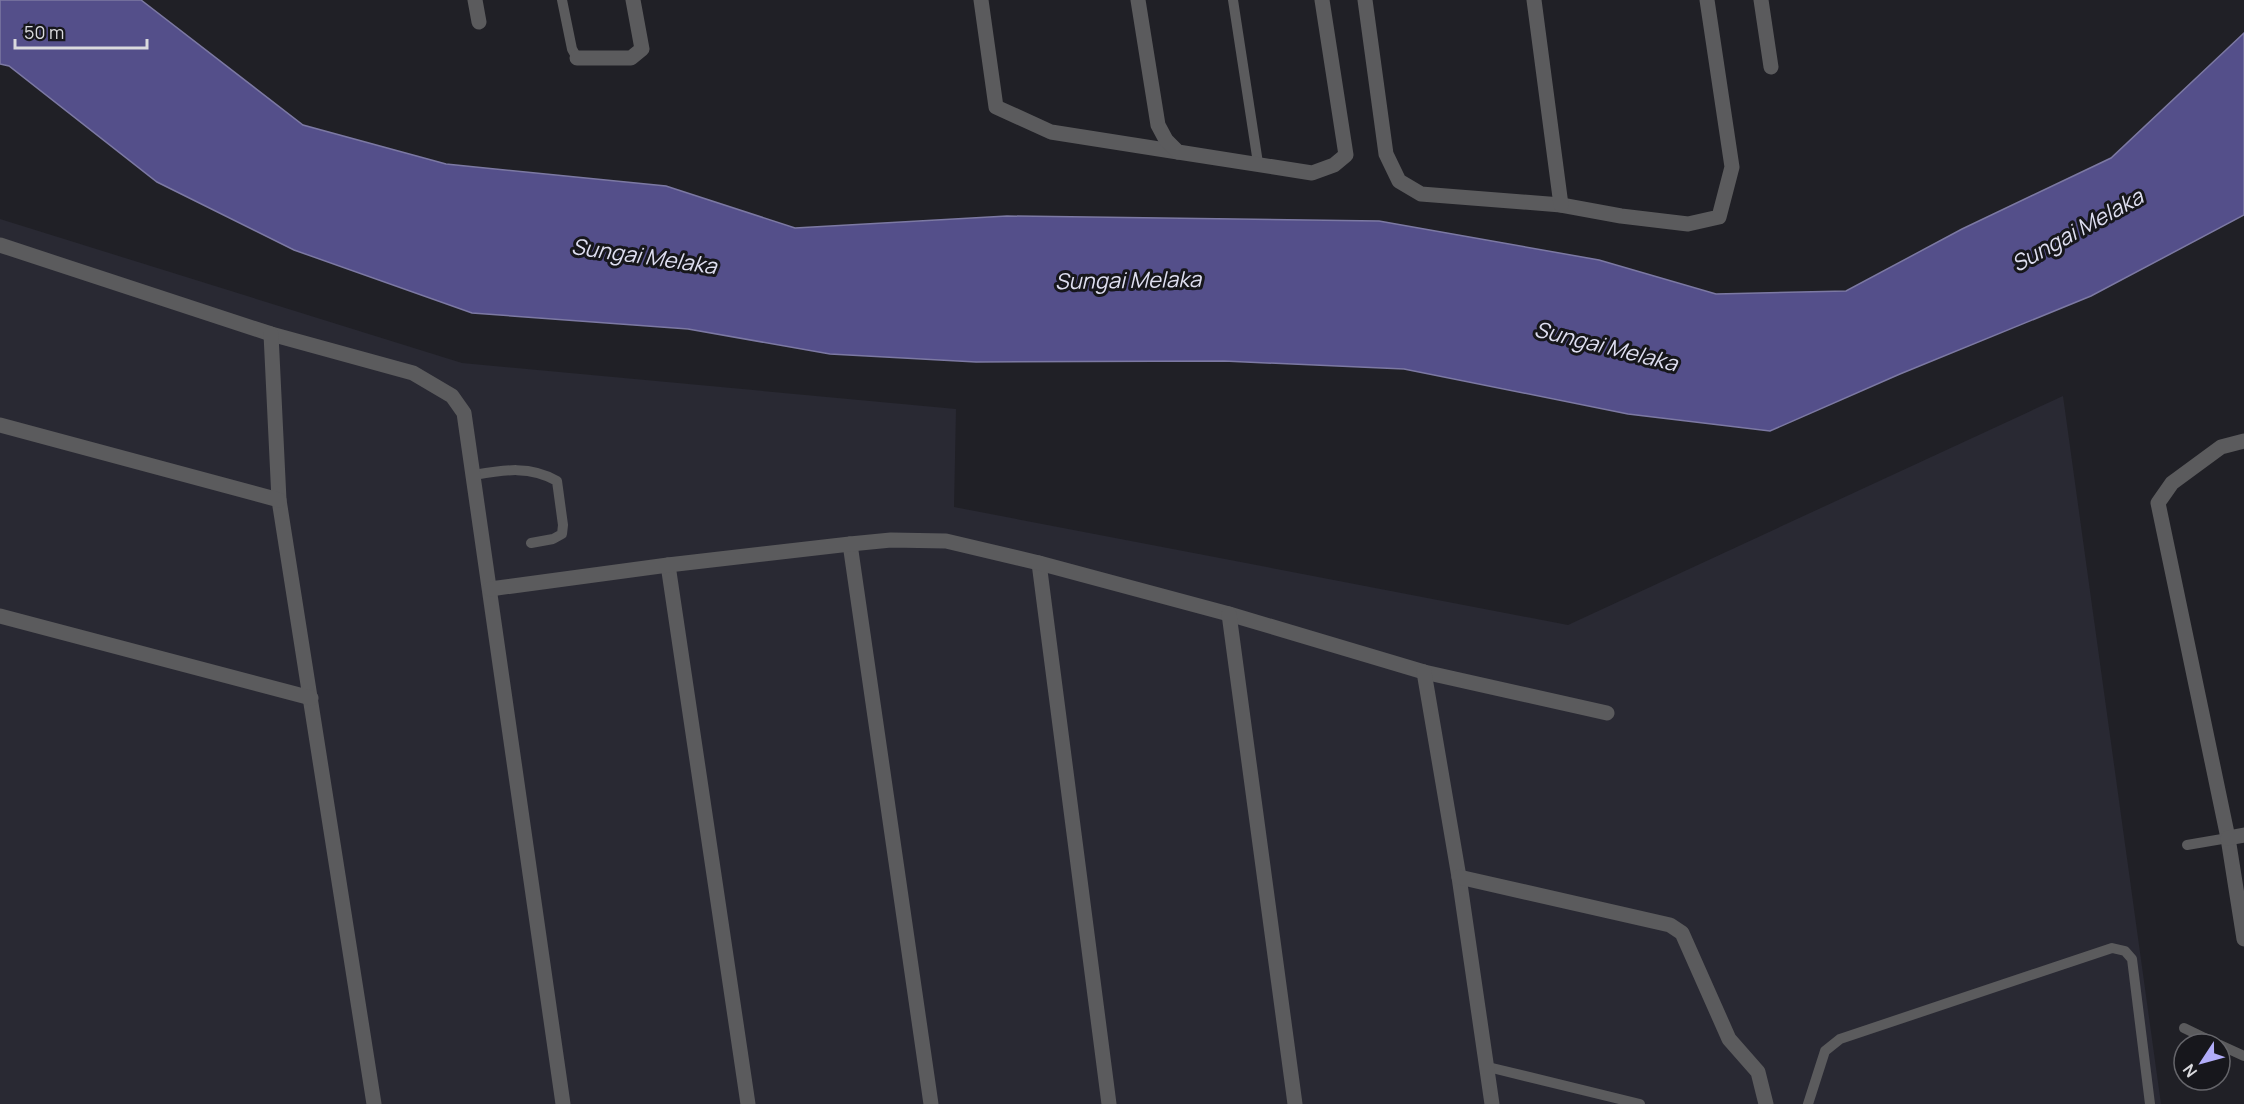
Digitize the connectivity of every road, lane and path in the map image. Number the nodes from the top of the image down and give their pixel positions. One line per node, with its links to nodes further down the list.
1 (475, 0): 12 (street)
2 (562, 0): 13 (lane)
3 (633, 0): 13 (street)
4 (981, 0): 15 (street)
5 (1138, 0): 15 (street)
6 (1233, 0): 16 (lane)
7 (1322, 0): 16 (street)
8 (1365, 0): 17 (street)
9 (1534, 0): 17 (street)
10 (1707, 0): 17 (street)
11 (1761, 0): 14 (street)
12 (479, 22)
13 (577, 58)
14 (1771, 68)
15 (1178, 152): 16 (street)
16 (1258, 163)
17 (1561, 205)
18 (0, 245): 19 (street)
19 (271, 334): 22 (street); 23 (street)
20 (0, 425): 23 (street)
21 (2244, 441): 35 (street)
22 (474, 475): 24 (lane); 28 (street)
23 (279, 500): 32 (street)
24 (531, 543)
25 (850, 544): 26 (street); 27 (street); 45 (street)
26 (1039, 563): 29 (street); 46 (street)
27 (668, 565): 28 (street); 44 (street)
28 (490, 589): 43 (street)
29 (1229, 614): 31 (street); 47 (street)
30 (0, 616): 32 (street)
31 (1424, 672): 33 (street); 37 (street)
32 (311, 698): 42 (street)
33 (1607, 713)
34 (2244, 835): 35 (street)
35 (2228, 838): 36 (lane); 38 (street)
36 (2187, 845)
37 (1459, 877): 41 (street); 50 (street)
38 (2244, 939)
39 (2184, 1028): 40 (lane)
40 (2192, 1032)
41 (1488, 1067): 48 (street); 49 (lane)
42 (374, 1104)
43 (563, 1104)
44 (748, 1104)
45 (931, 1104)
46 (1109, 1104)
47 (1295, 1104)
48 (1492, 1104)
49 (1640, 1104)
50 (1766, 1104)
51 (1808, 1104): 52 (lane)
52 (2150, 1104)

